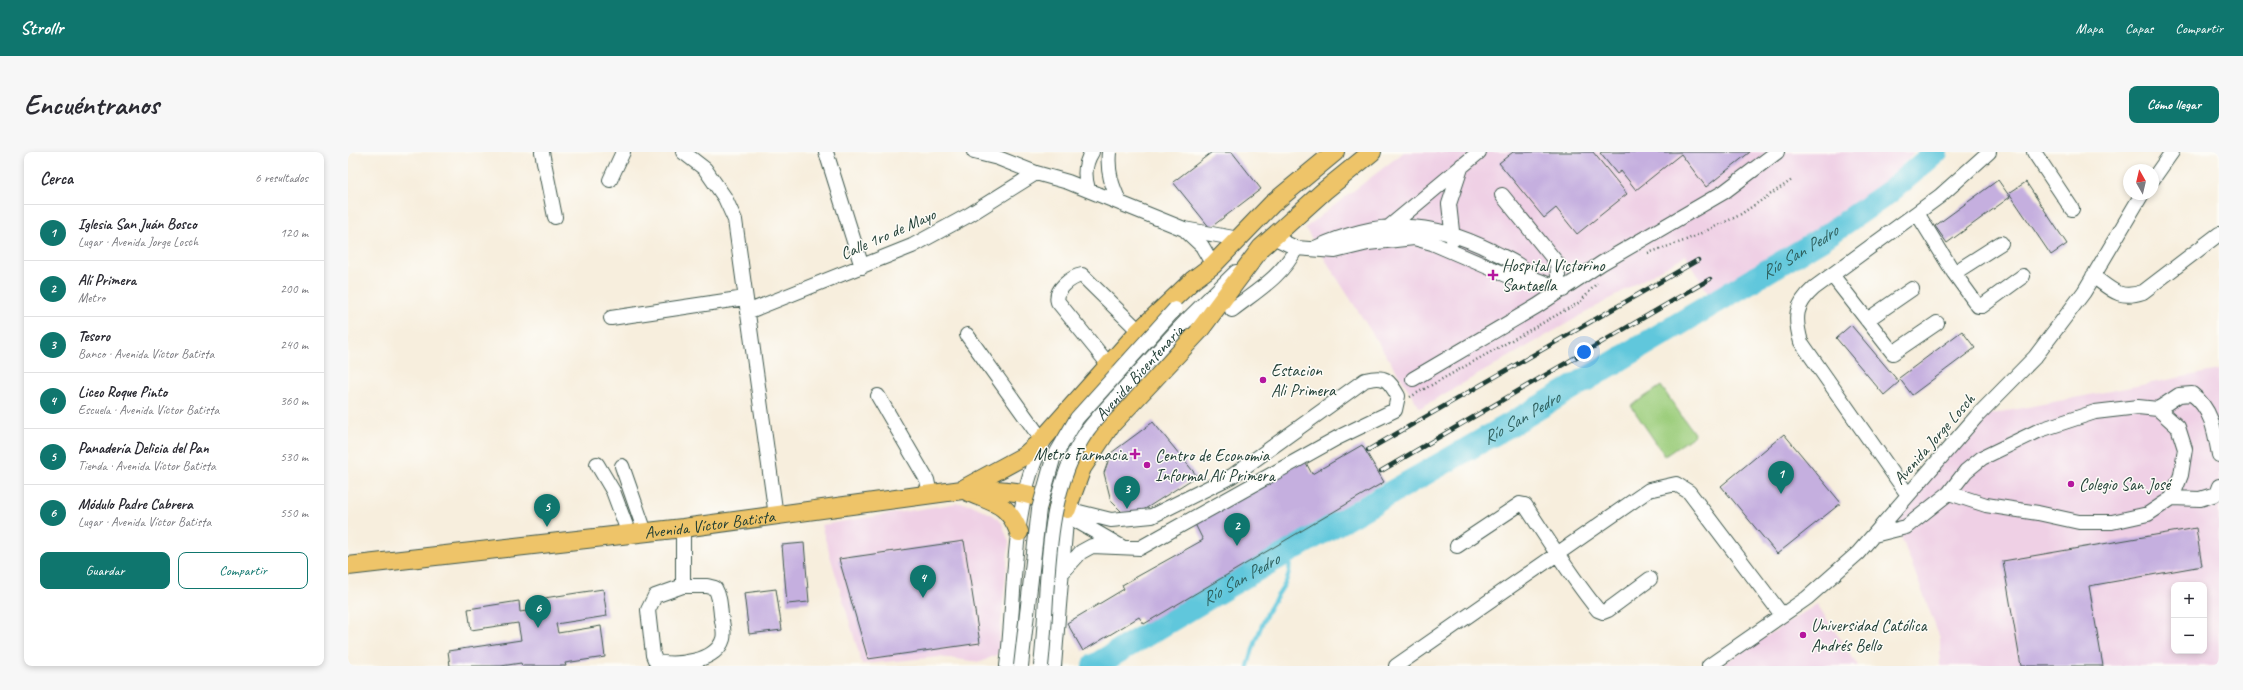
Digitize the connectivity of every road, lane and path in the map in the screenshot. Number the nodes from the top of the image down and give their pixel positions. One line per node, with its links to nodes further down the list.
1 (542, 152): 26 (street)
2 (623, 152): 18 (street)
3 (683, 152): 48 (street)
4 (826, 152): 38 (street)
5 (974, 152): 17 (street)
6 (1092, 152): 20 (street)
7 (1109, 152): 23 (street)
8 (1335, 152): 31 (main road, Avenida Bicentenaria)
9 (1372, 152): 32 (main road, Avenida Bicentenaria)
10 (1479, 152): 15 (street)
11 (1777, 152): 47 (street)
12 (1990, 152): 25 (street)
13 (2034, 152): 24 (street)
14 (2172, 152): 16 (street)
15 (1462, 165): 27 (street); 29 (street)
16 (2159, 170)
17 (1036, 172): 20 (street); 38 (street, Calle 1ro de Mayo)
18 (610, 180)
19 (1792, 180): 37 (path)
20 (1088, 189): 23 (street)
21 (1502, 195): 47 (street)
22 (2138, 200): 43 (street, Avenida Jorge Losch)
23 (1120, 203): 28 (street)
24 (2072, 209)
25 (1917, 213): 40 (street); 41 (street)
26 (555, 217)
27 (1389, 227): 29 (street); 35 (street)
28 (1184, 228): 31 (street); 39 (street)
29 (1454, 234): 36 (street); 44 (street)
30 (2219, 234): 43 (street)
31 (1239, 239): 39 (main road, Avenida Bicentenaria)
32 (1267, 242): 34 (street); 71 (main road); 87 (street, Avenida Bicentenaria, bridge)
33 (2001, 243): 40 (street)
34 (1296, 248): 35 (street); 49 (street)
35 (1315, 248): 36 (street)
36 (1453, 252): 44 (street)
37 (1641, 255)
38 (862, 267): 48 (street, Calle 1ro de Mayo)
39 (1211, 267): 53 (main road); 86 (street, Avenida Bicentenaria, bridge)
40 (1954, 274): 42 (street)
41 (1832, 275): 51 (street); 69 (street)
42 (2022, 276)
43 (2093, 276): 69 (street, Avenida Jorge Losch)
44 (1532, 278): 47 (street)
45 (1602, 278): 58 (path)
46 (1912, 289): 51 (street)
47 (1561, 290): 56 (street)
48 (746, 305): 50 (street, Calle 1ro de Mayo); 72 (street)
49 (1232, 310)
50 (611, 318)
51 (1867, 320): 52 (street)
52 (1937, 323)
53 (1140, 331): 55 (main road); 55 (street)
54 (967, 336): 60 (street)
55 (1109, 365): 60 (main road)
56 (1413, 379)
57 (878, 396): 68 (street)
58 (1398, 396): 71 (street); 78 (street)
59 (2158, 409): 61 (street); 67 (street); 70 (street)
60 (1046, 435): 65 (main road); 66 (street)
61 (2219, 455)
62 (597, 464): 75 (street)
63 (622, 466): 75 (street)
64 (2219, 486): 70 (street)
65 (962, 490): 66 (main road, Avenida Víctor Batista); 68 (main road, Avenida Víctor Batista); 74 (main road)
66 (1026, 493): 71 (main road, Avenida Víctor Batista); 74 (street)
67 (1949, 493): 70 (street); 76 (street)
68 (930, 494): 72 (main road, Avenida Víctor Batista)
69 (1908, 495): 76 (street, Avenida Jorge Losch)
70 (2172, 498)
71 (1068, 509): 78 (street); 81 (street)
72 (776, 516): 73 (main road, Avenida Víctor Batista)
73 (683, 528): 75 (main road, Avenida Víctor Batista); 83 (street)
74 (1019, 532): 85 (street)
75 (637, 533): 80 (main road, Avenida Víctor Batista)
76 (1874, 535): 84 (street, Avenida Jorge Losch)
77 (1457, 546): 79 (street)
78 (1126, 549): 81 (street)
79 (1558, 553): 82 (street); 84 (street); 89 (street)
80 (351, 564)
81 (1062, 573): 88 (street)
82 (1650, 579)
83 (683, 586): 83 (street)
84 (1782, 615): 90 (street, Avenida Jorge Losch)
85 (1007, 666)
86 (1021, 666)
87 (1041, 666)
88 (1054, 666)
89 (1396, 666)
90 (1709, 666)

